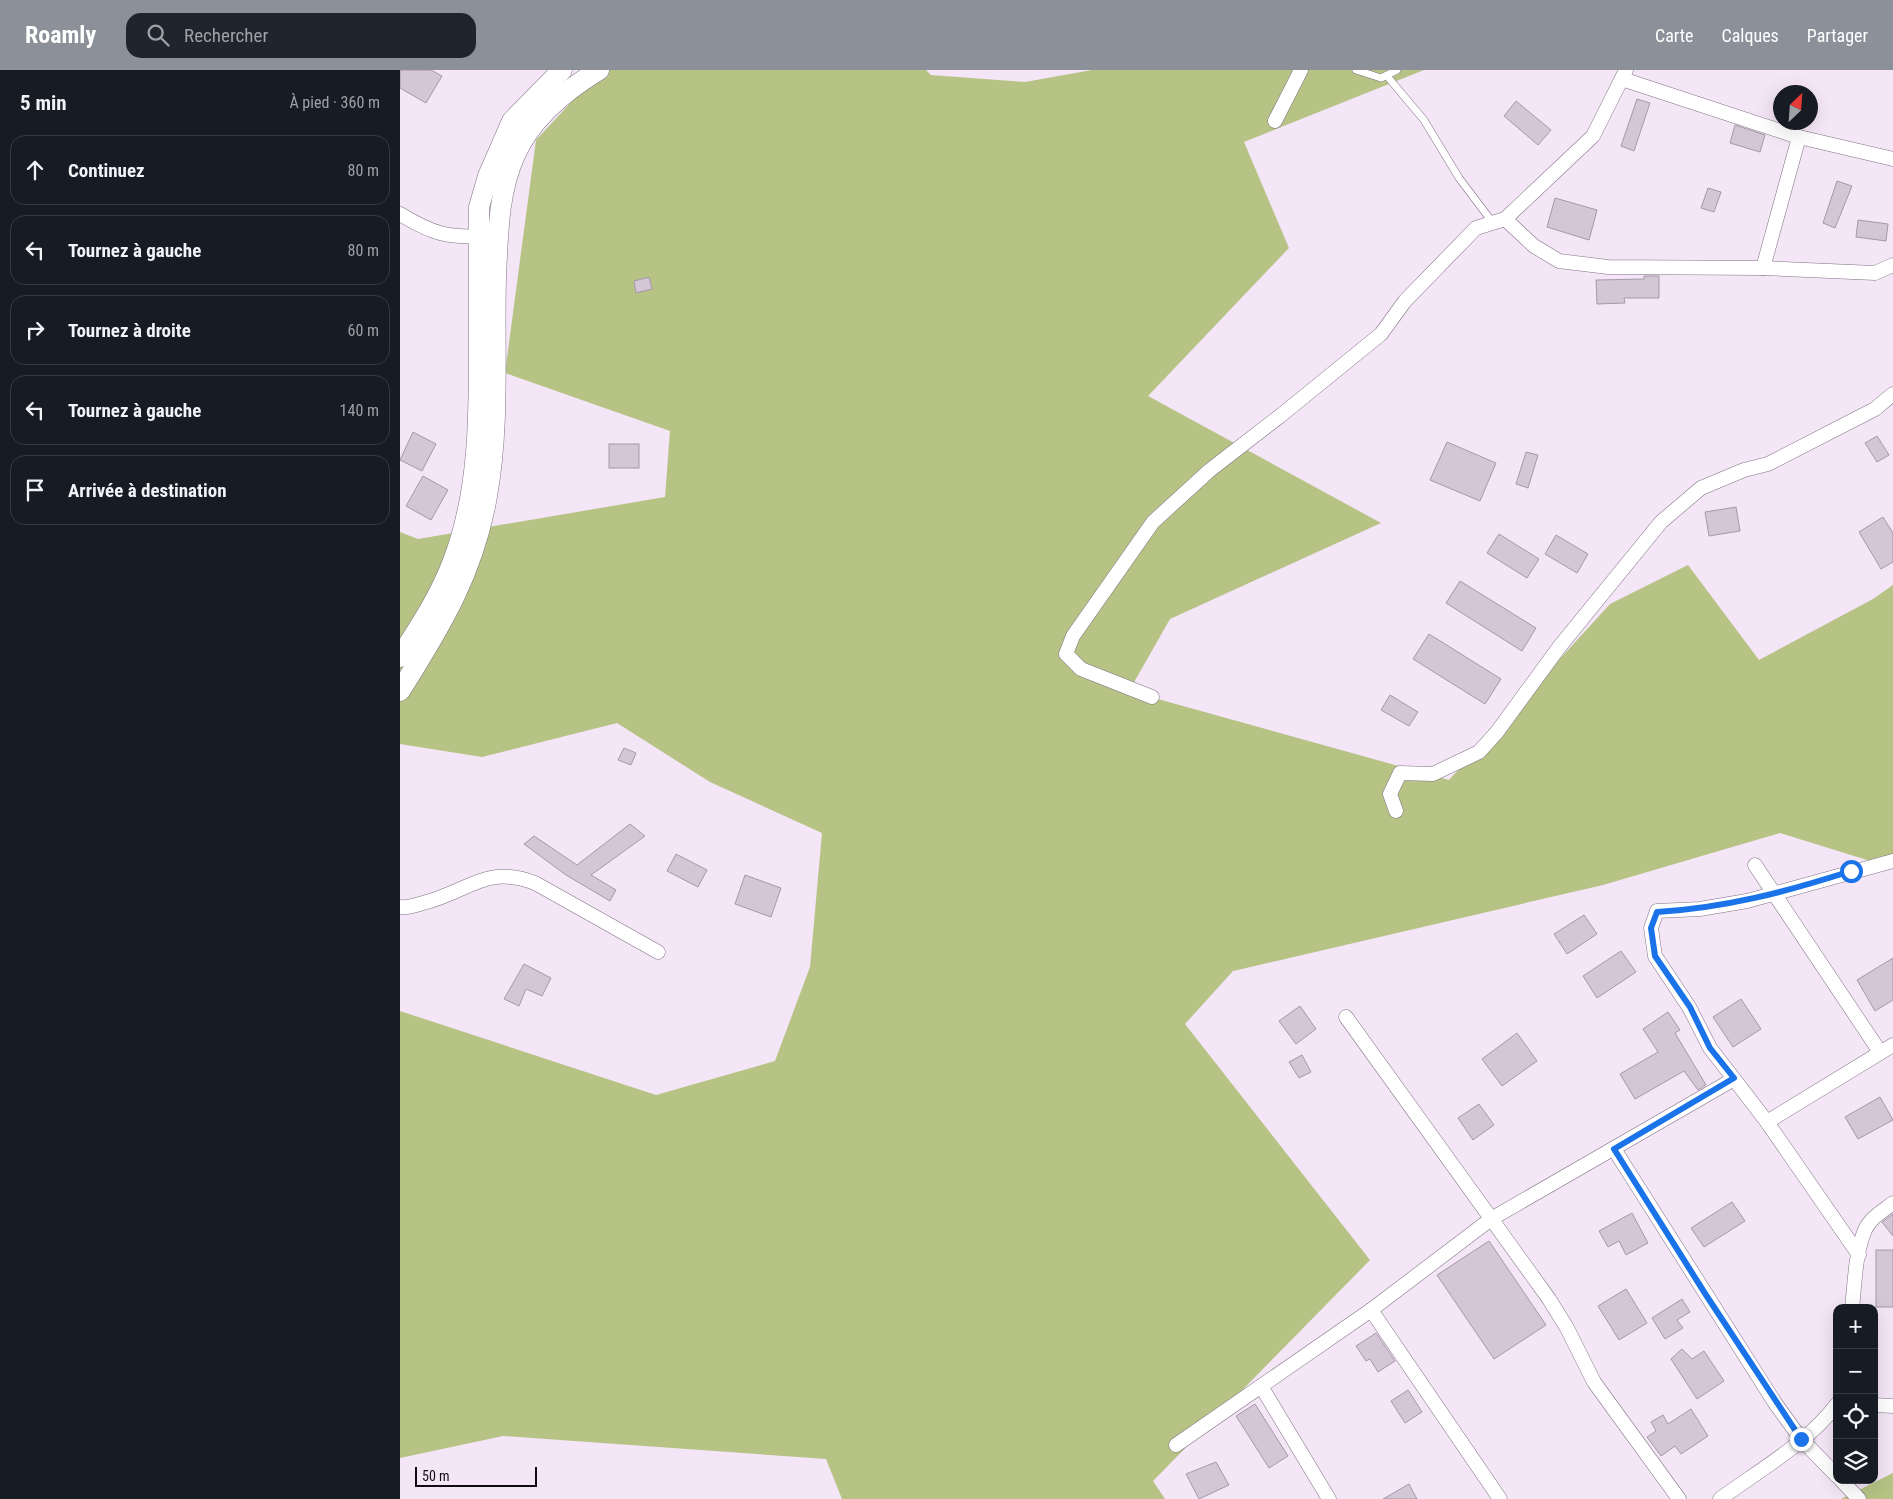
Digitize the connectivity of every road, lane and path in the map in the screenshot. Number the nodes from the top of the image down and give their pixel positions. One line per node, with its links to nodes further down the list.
1 (562, 70): 13 (street)
2 (599, 70): 13 (street)
3 (1302, 70): 8 (street)
4 (1356, 70): 7 (lane)
5 (1397, 70): 7 (lane)
6 (1624, 75): 9 (street); 12 (street)
7 (1387, 76): 12 (lane)
8 (1276, 121)
9 (1799, 137): 10 (street); 15 (street)
10 (1893, 159)
11 (400, 214): 13 (street)
12 (1499, 221): 15 (street); 19 (street)
13 (488, 236): 17 (street); 18 (street)
14 (1893, 265): 15 (street)
15 (1763, 268)
16 (1893, 394): 20 (street)
17 (400, 657)
18 (400, 690)
19 (1152, 697)
20 (1396, 811)
21 (1893, 861): 23 (street)
22 (1755, 865): 23 (street)
23 (1775, 894): 28 (street); 29 (street)
24 (400, 907): 25 (street)
25 (658, 952)
26 (1346, 1016): 33 (street)
27 (1893, 1045): 28 (street)
28 (1880, 1052): 30 (street)
29 (1734, 1078): 30 (street); 31 (street)
30 (1767, 1122): 34 (street)
31 (1614, 1149): 33 (street); 41 (street)
32 (1893, 1203): 34 (street)
33 (1490, 1219): 36 (street); 47 (street)
34 (1859, 1255): 35 (street)
35 (1853, 1304)
36 (1371, 1310): 37 (street); 46 (street)
37 (1261, 1386): 42 (street); 45 (street)
38 (1878, 1405): 39 (street)
39 (1893, 1406)
40 (1833, 1409): 41 (street)
41 (1801, 1439): 43 (street); 48 (street)
42 (1176, 1445)
43 (1833, 1472)
44 (1845, 1484): 49 (street)
45 (1329, 1499)
46 (1500, 1499)
47 (1679, 1499)
48 (1720, 1499)
49 (1859, 1499)

